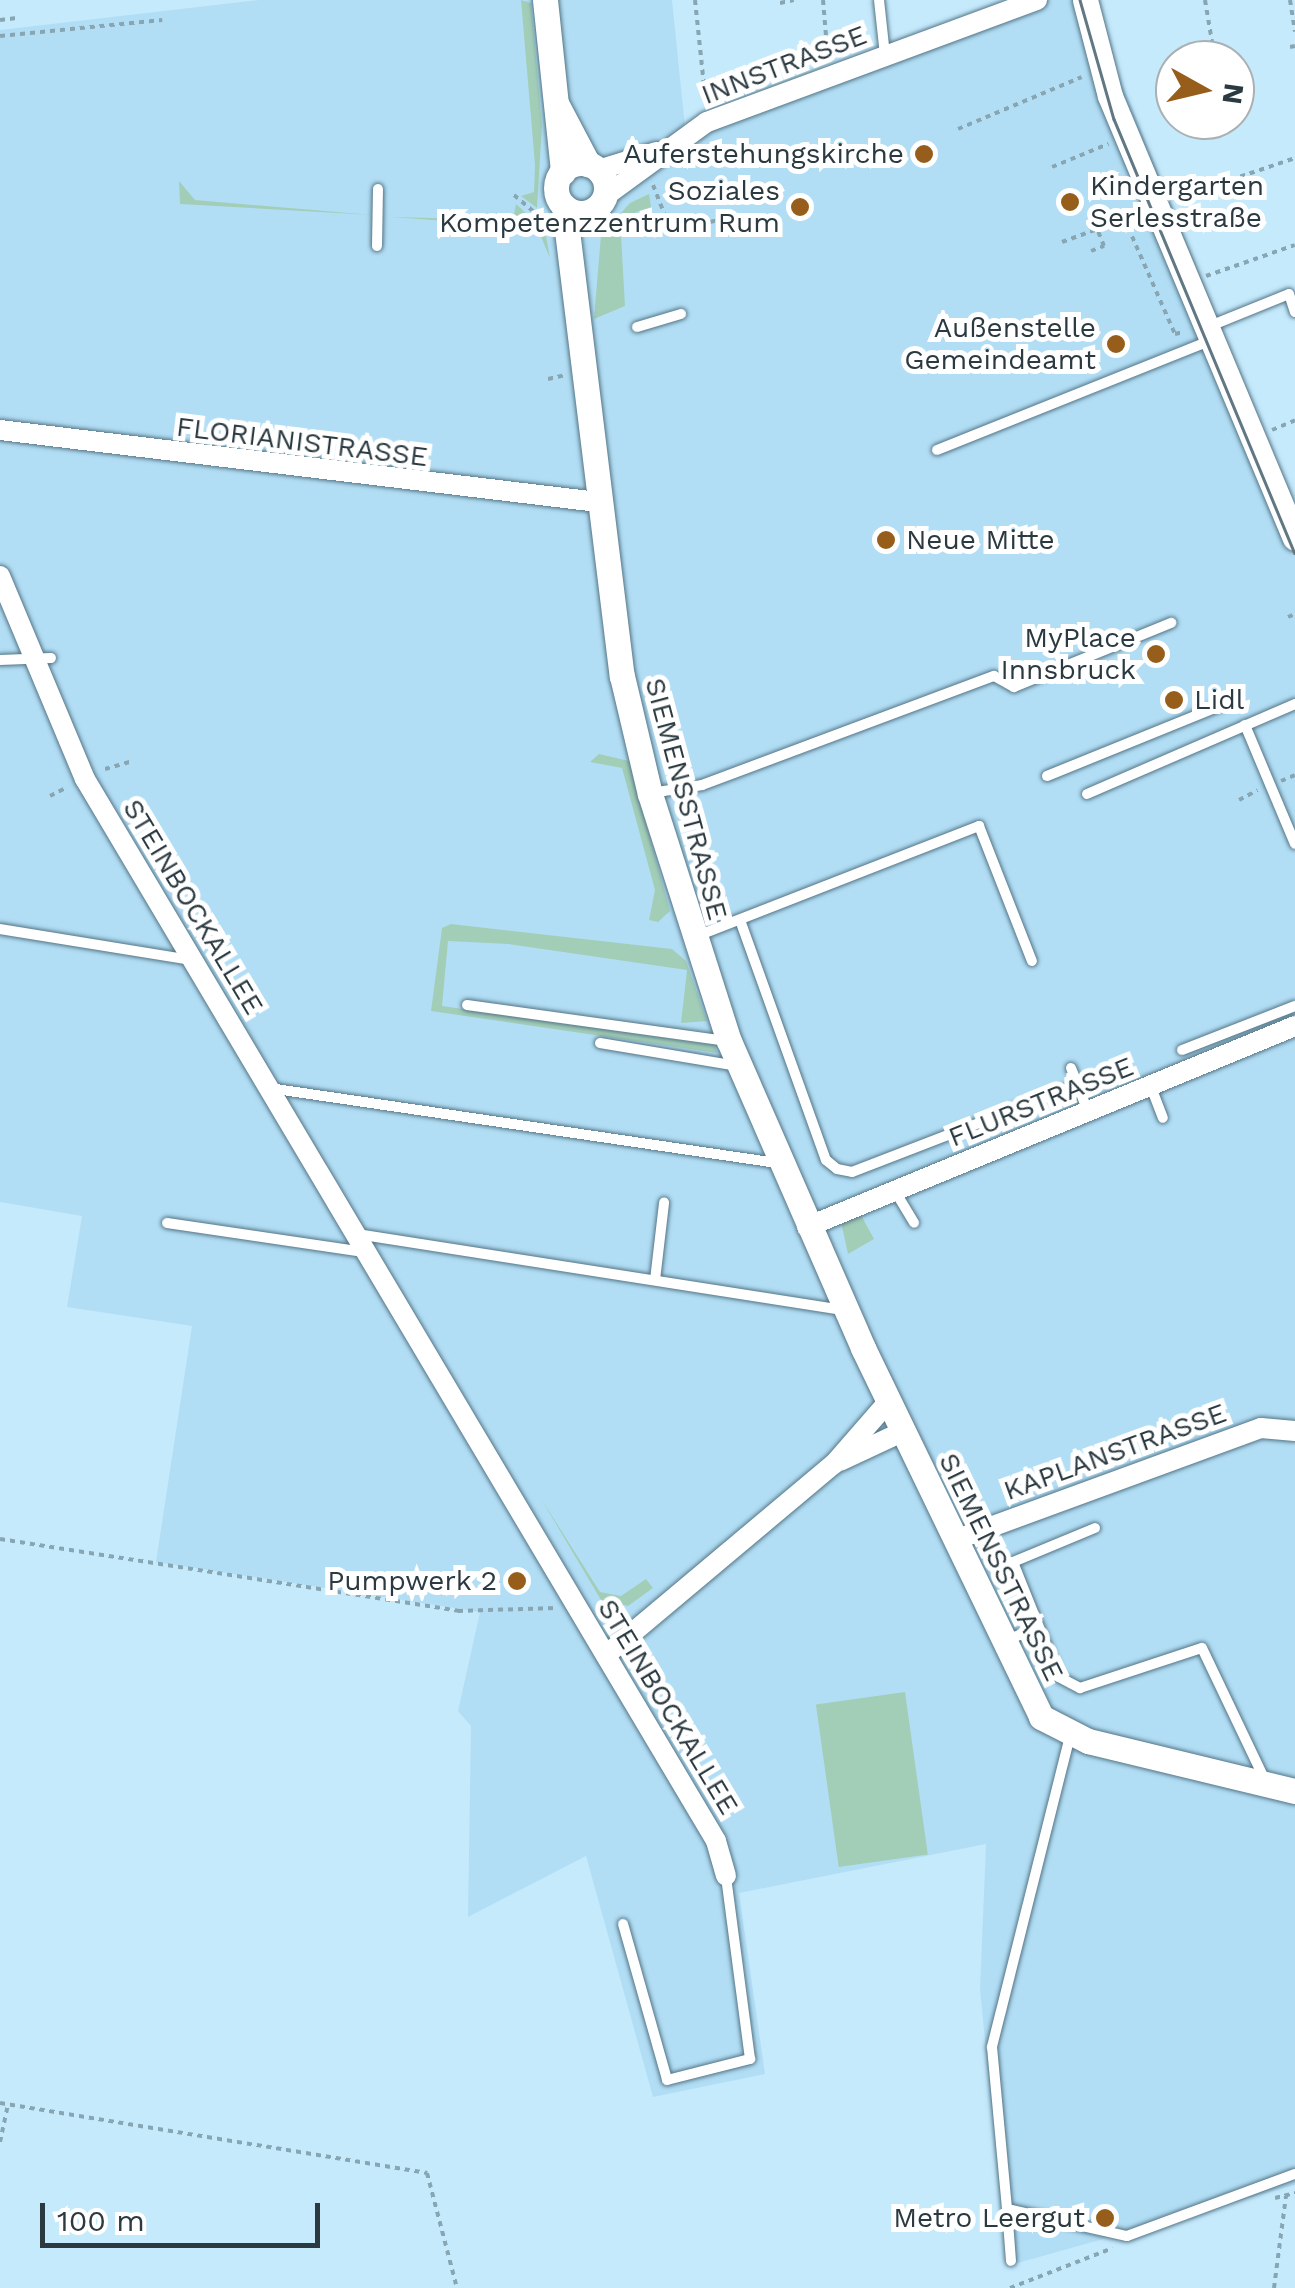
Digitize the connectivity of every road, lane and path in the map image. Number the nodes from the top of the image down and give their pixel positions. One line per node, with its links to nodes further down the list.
1 (546, 0): 20 (street)
2 (695, 0): 21 (path)
3 (794, 0): 9 (path)
4 (823, 0): 19 (path)
5 (879, 0): 17 (lane)
6 (1037, 0): 17 (street, INNSTRASSE)
7 (1086, 0): 46 (street)
8 (1290, 0): 14 (path)
9 (780, 3)
10 (1203, 5): 16 (path)
11 (17, 18): 12 (path)
12 (0, 20)
13 (162, 20): 15 (path)
14 (1295, 32)
15 (0, 36)
16 (1211, 40)
17 (885, 56): 19 (street, INNSTRASSE)
18 (1086, 76): 22 (path)
19 (829, 79): 24 (street, INNSTRASSE)
20 (555, 100): 27 (street); 30 (street)
21 (706, 104)
22 (958, 129)
23 (1111, 143): 28 (path)
24 (668, 148): 27 (street, INNSTRASSE); 37 (street, INNSTRASSE)
25 (1295, 158): 29 (path)
26 (1264, 159): 29 (path)
27 (593, 167): 30 (street); 37 (street)
28 (1052, 167)
29 (1267, 167): 32 (path)
30 (562, 172): 37 (street)
31 (1221, 174): 32 (path)
32 (1224, 182): 36 (path)
33 (653, 185): 39 (path)
34 (378, 189): 44 (lane)
35 (514, 194): 37 (path)
36 (1174, 199)
37 (576, 210): 55 (street, SIEMENSSTRASSE)
38 (1138, 214): 40 (path)
39 (731, 218)
40 (1124, 218): 41 (path); 50 (path)
41 (1097, 228): 42 (path); 45 (path)
42 (1062, 242)
43 (1295, 243): 46 (path)
44 (377, 246)
45 (1091, 251)
46 (1188, 283): 50 (street)
47 (1295, 312): 50 (lane)
48 (681, 314): 49 (lane)
49 (637, 327)
50 (1204, 332): 54 (lane); 56 (street)
51 (570, 376): 52 (path)
52 (548, 379)
53 (0, 430): 55 (street, FLORIANISTRASSE)
54 (937, 450)
55 (598, 502): 71 (street, SIEMENSSTRASSE)
56 (1295, 538)
57 (0, 576): 61 (street, STEINBOCKALLEE)
58 (1295, 614): 59 (path)
59 (1288, 617)
60 (1171, 623): 71 (lane)
61 (40, 656): 62 (lane); 79 (street, STEINBOCKALLEE)
62 (0, 660)
63 (1227, 703): 68 (lane)
64 (1295, 704): 65 (lane)
65 (1245, 725): 72 (lane); 75 (lane)
66 (132, 761): 67 (path)
67 (105, 769)
68 (1047, 776)
69 (75, 784): 73 (path)
70 (1262, 789): 74 (path)
71 (650, 794): 78 (street, SIEMENSSTRASSE)
72 (1087, 794)
73 (50, 796)
74 (1240, 800)
75 (1295, 844)
76 (740, 920): 78 (lane); 80 (lane); 89 (lane)
77 (0, 929): 79 (lane)
78 (691, 938): 84 (street, SIEMENSSTRASSE)
79 (192, 960): 91 (street, STEINBOCKALLEE)
80 (1032, 961)
81 (467, 1005): 84 (lane)
82 (1295, 1006): 86 (lane)
83 (1295, 1026): 90 (street, FLURSTRASSE)
84 (729, 1041): 87 (street, SIEMENSSTRASSE)
85 (600, 1044): 87 (lane)
86 (1182, 1050)
87 (739, 1066): 94 (street, SIEMENSSTRASSE)
88 (1071, 1068): 89 (lane)
89 (1078, 1085): 92 (lane)
90 (1151, 1087): 92 (street, FLURSTRASSE); 93 (lane)
91 (268, 1088): 94 (lane); 100 (street, STEINBOCKALLEE)
92 (1088, 1113): 95 (street, FLURSTRASSE)
93 (1163, 1118)
94 (778, 1163): 99 (street, SIEMENSSTRASSE)
95 (895, 1192): 98 (lane); 99 (street, FLURSTRASSE)
96 (664, 1203): 101 (lane)
97 (167, 1223): 100 (lane)
98 (914, 1223)
99 (807, 1226): 102 (street, SIEMENSSTRASSE)
100 (360, 1243): 101 (lane); 110 (street, STEINBOCKALLEE)
101 (656, 1280): 102 (lane)
102 (846, 1310): 103 (street, SIEMENSSTRASSE)
103 (888, 1402): 105 (street, SIEMENSSTRASSE); 106 (street)
104 (1295, 1431): 109 (street, KAPLANSTRASSE)
105 (902, 1432): 106 (street); 109 (street, SIEMENSSTRASSE)
106 (834, 1464): 113 (street)
107 (1096, 1528): 111 (lane)
108 (0, 1539): 110 (path)
109 (955, 1540): 112 (street, SIEMENSSTRASSE)
110 (575, 1606): 113 (street, STEINBOCKALLEE)
111 (1035, 1628): 112 (lane); 115 (lane)
112 (1002, 1642): 114 (street, SIEMENSSTRASSE)
113 (606, 1654): 117 (street, STEINBOCKALLEE)
114 (1070, 1736): 115 (street, SIEMENSSTRASSE); 124 (lane)
115 (1268, 1785): 116 (street, SIEMENSSTRASSE)
116 (1295, 1792)
117 (726, 1876): 118 (lane, STEINBOCKALLEE)
118 (622, 1924)
119 (0, 2102): 120 (path)
120 (8, 2104): 121 (path); 126 (path)
121 (0, 2142)
122 (1295, 2174): 124 (lane)
123 (1286, 2196): 127 (path)
124 (1007, 2209): 125 (lane)
125 (1011, 2261)
126 (457, 2288)
127 (1274, 2288)

